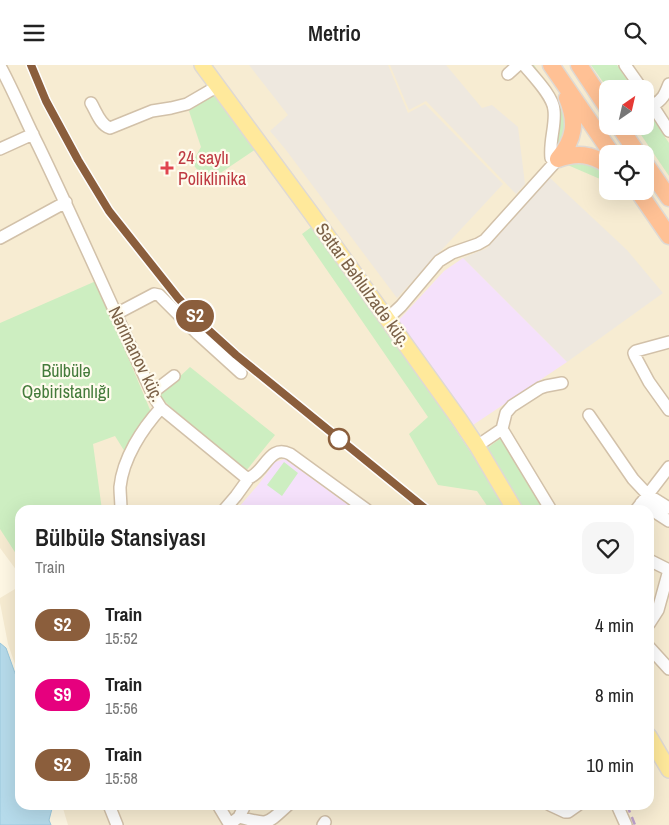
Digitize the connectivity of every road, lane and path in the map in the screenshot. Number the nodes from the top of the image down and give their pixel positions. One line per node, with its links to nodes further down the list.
1 (202, 65): 12 (main road, Səttar Bəhlulzadə küç.)
2 (518, 65): 8 (street)
3 (524, 65): 22 (street)
4 (550, 65): 19 (highway); 22 (highway)
5 (579, 65): 13 (highway)
6 (625, 65): 10 (street)
7 (0, 66): 9 (street, Nərimanov küç.)
8 (508, 74)
9 (3, 79): 18 (street, Nərimanov küç.)
10 (636, 80)
11 (669, 84): 15 (street)
12 (218, 86): 14 (street); 30 (main road, Səttar Bəhlulzadə küç.)
13 (599, 95)
14 (91, 103)
15 (654, 105)
16 (654, 107): 17 (street)
17 (669, 131)
18 (33, 134): 20 (street); 26 (street, Nərimanov küç.)
19 (606, 145)
20 (0, 149)
21 (599, 159): 22 (highway)
22 (557, 161): 30 (street)
23 (654, 176): 24 (highway)
24 (669, 198)
25 (643, 200): 27 (highway)
26 (66, 202): 28 (street); 29 (street, Nərimanov küç.)
27 (669, 235)
28 (0, 238)
29 (116, 314): 32 (street); 35 (street, Nərimanov küç.)
30 (387, 319): 40 (main road, Səttar Bəhlulzadə küç.)
31 (669, 342): 37 (street)
32 (241, 373)
33 (174, 377): 35 (street)
34 (562, 383): 39 (street)
35 (152, 393): 36 (street, Nərimanov küç.)
36 (161, 408): 42 (street, Nərimanov küç.); 44 (street)
37 (669, 411)
38 (589, 415): 43 (street)
39 (502, 429): 40 (street); 48 (street)
40 (477, 446): 47 (main road, Səttar Bəhlulzadə küç.)
41 (669, 467): 43 (street)
42 (249, 477): 45 (street); 46 (street)
43 (641, 503)
44 (121, 505)
45 (228, 505)
46 (360, 505)
47 (512, 505)
48 (548, 505)
49 (654, 505): 50 (street)
50 (669, 508)
51 (654, 511): 52 (street)
52 (669, 521)
53 (654, 562): 54 (street)
54 (669, 570): 55 (street)
55 (654, 616)
56 (654, 652): 57 (street)
57 (669, 669)
58 (654, 744): 59 (main road)
59 (669, 770)
60 (111, 810): 66 (street)
61 (221, 810): 67 (street)
62 (243, 810): 65 (street)
63 (282, 810): 65 (street)
64 (620, 810): 68 (street)
65 (240, 817): 67 (street)
66 (116, 825)
67 (230, 825)
68 (626, 825)

